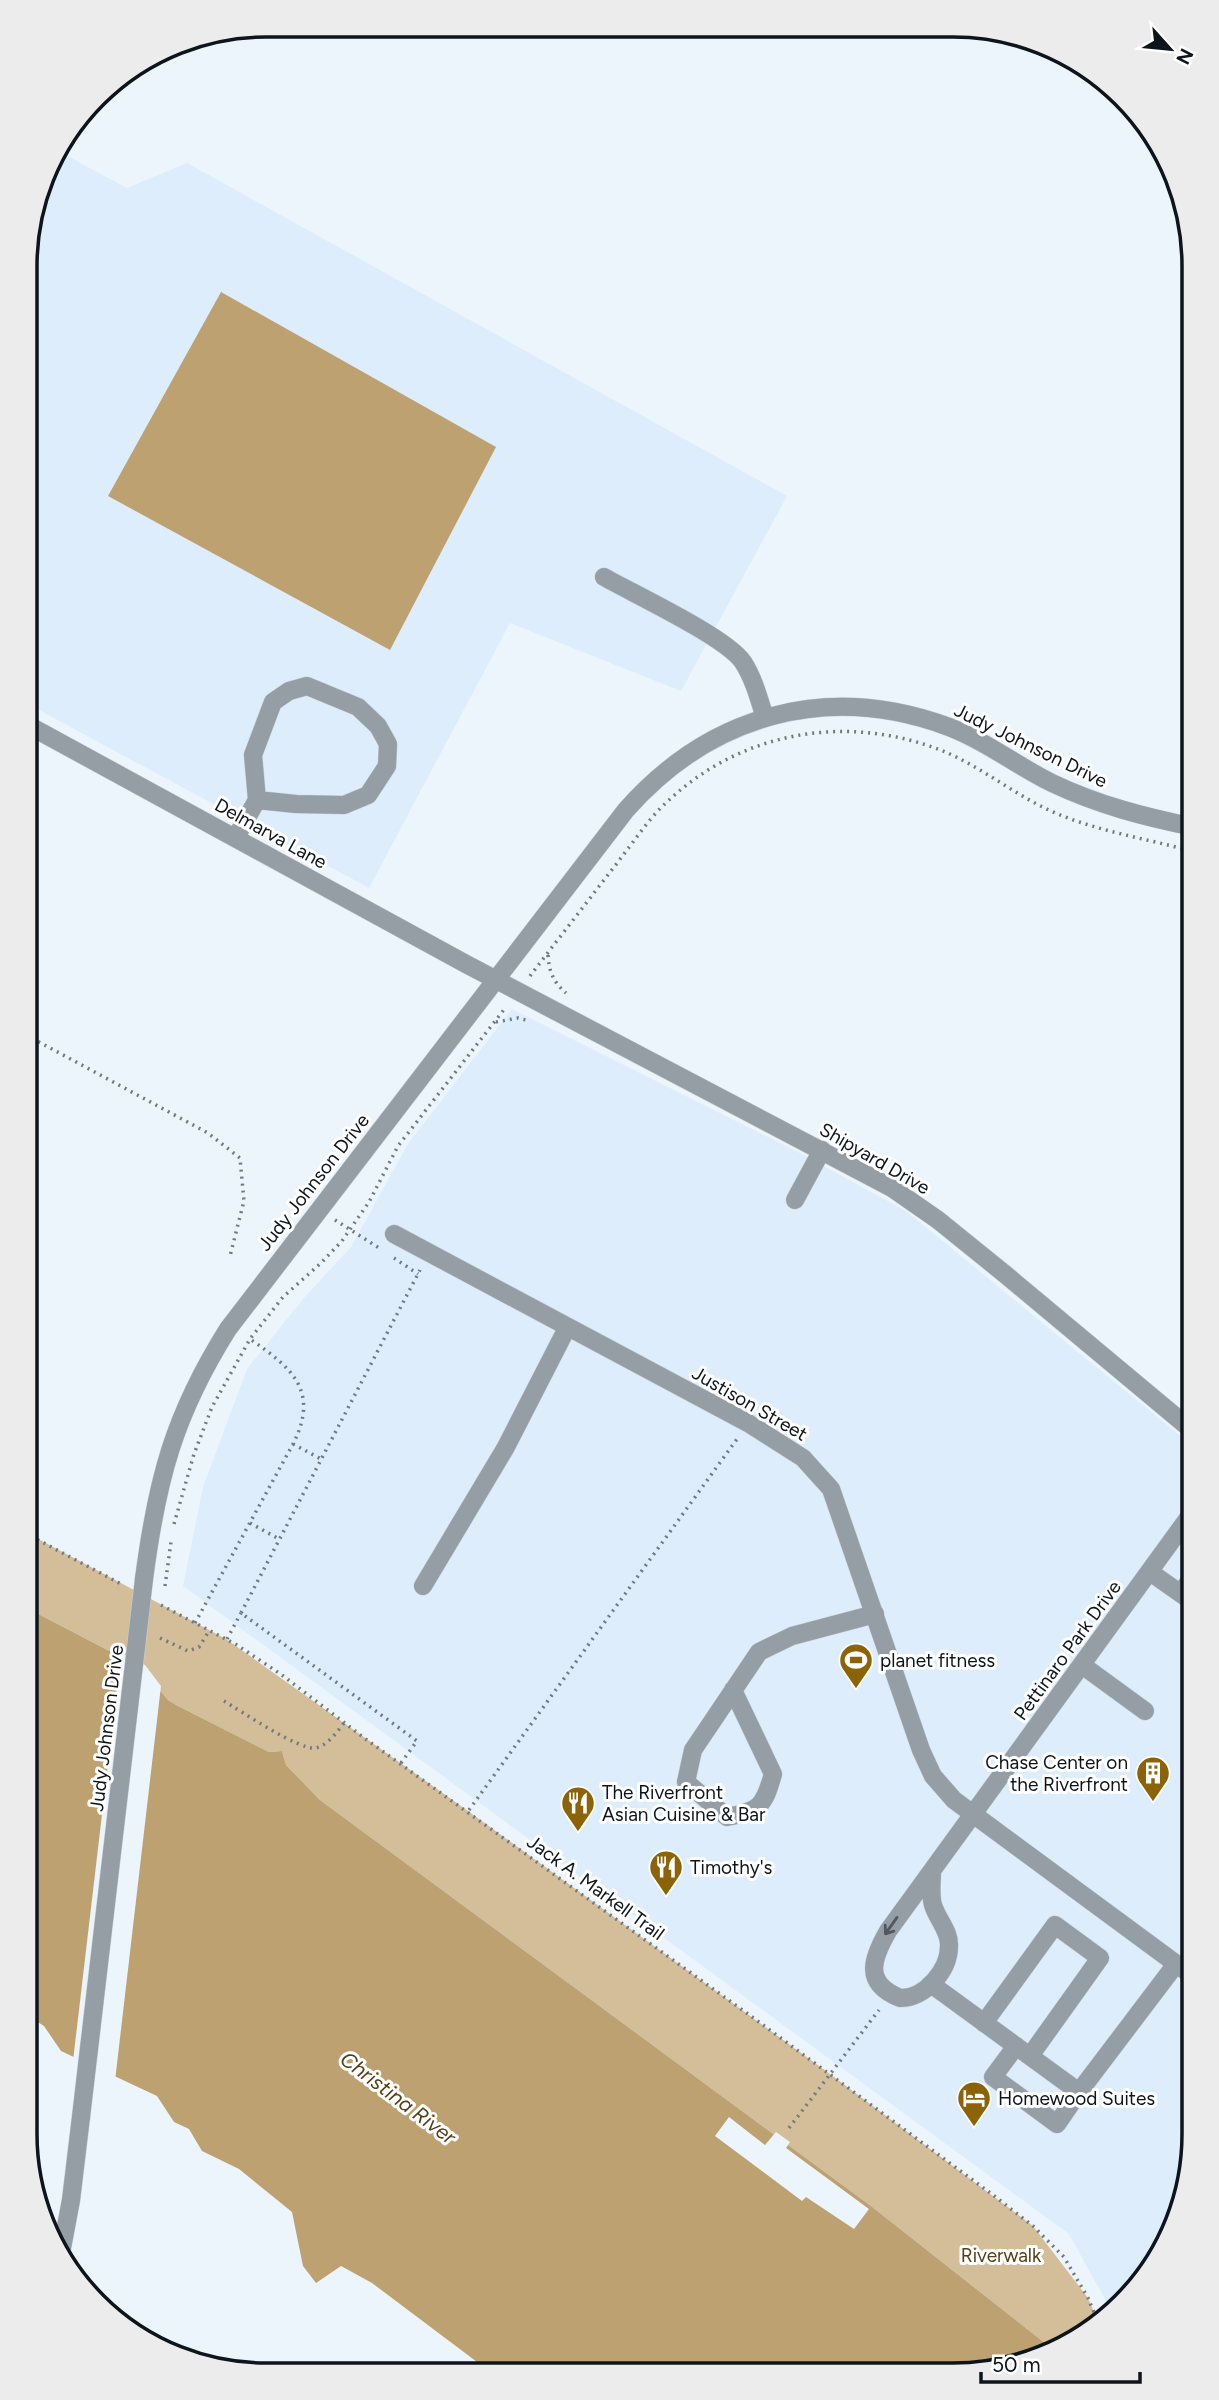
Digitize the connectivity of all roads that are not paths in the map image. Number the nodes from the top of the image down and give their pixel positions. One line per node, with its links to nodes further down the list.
1 (604, 577): 2 (street)
2 (765, 718): 5 (street, Judy Johnson Drive); 7 (street, Judy Johnson Drive)
3 (37, 730): 6 (street, Delmarva Lane)
4 (257, 800): 4 (street); 6 (street)
5 (1182, 824)
6 (236, 837): 7 (street, Delmarva Lane)
7 (496, 979): 8 (street, Shipyard Drive); 29 (street, Judy Johnson Drive, bridge)
8 (822, 1150): 9 (street); 12 (street, Shipyard Drive)
9 (795, 1200)
10 (394, 1234): 11 (street, Justison Street)
11 (567, 1328): 15 (street); 17 (street, Justison Street)
12 (1182, 1422)
13 (1182, 1527): 14 (street, Pettinaro Park Drive)
14 (1150, 1572): 16 (street); 18 (street, Pettinaro Park Drive)
15 (423, 1586)
16 (1182, 1594)
17 (875, 1614): 19 (street); 21 (street, Justison Street)
18 (1082, 1665): 20 (street); 21 (street, Pettinaro Park Drive)
19 (733, 1690): 19 (street)
20 (1145, 1711)
21 (974, 1815): 22 (street, Pettinaro Park Drive); 23 (street)
22 (932, 1871): 25 (street); 25 (street, Pettinaro Park Drive, one-way to 25)
23 (1175, 1964): 24 (street); 28 (street)
24 (1182, 1969)
25 (931, 1984): 26 (street)
26 (984, 2023): 27 (street); 27 (street)
27 (1023, 2051): 28 (street); 28 (street)
28 (1079, 2092)
29 (63, 2241)

